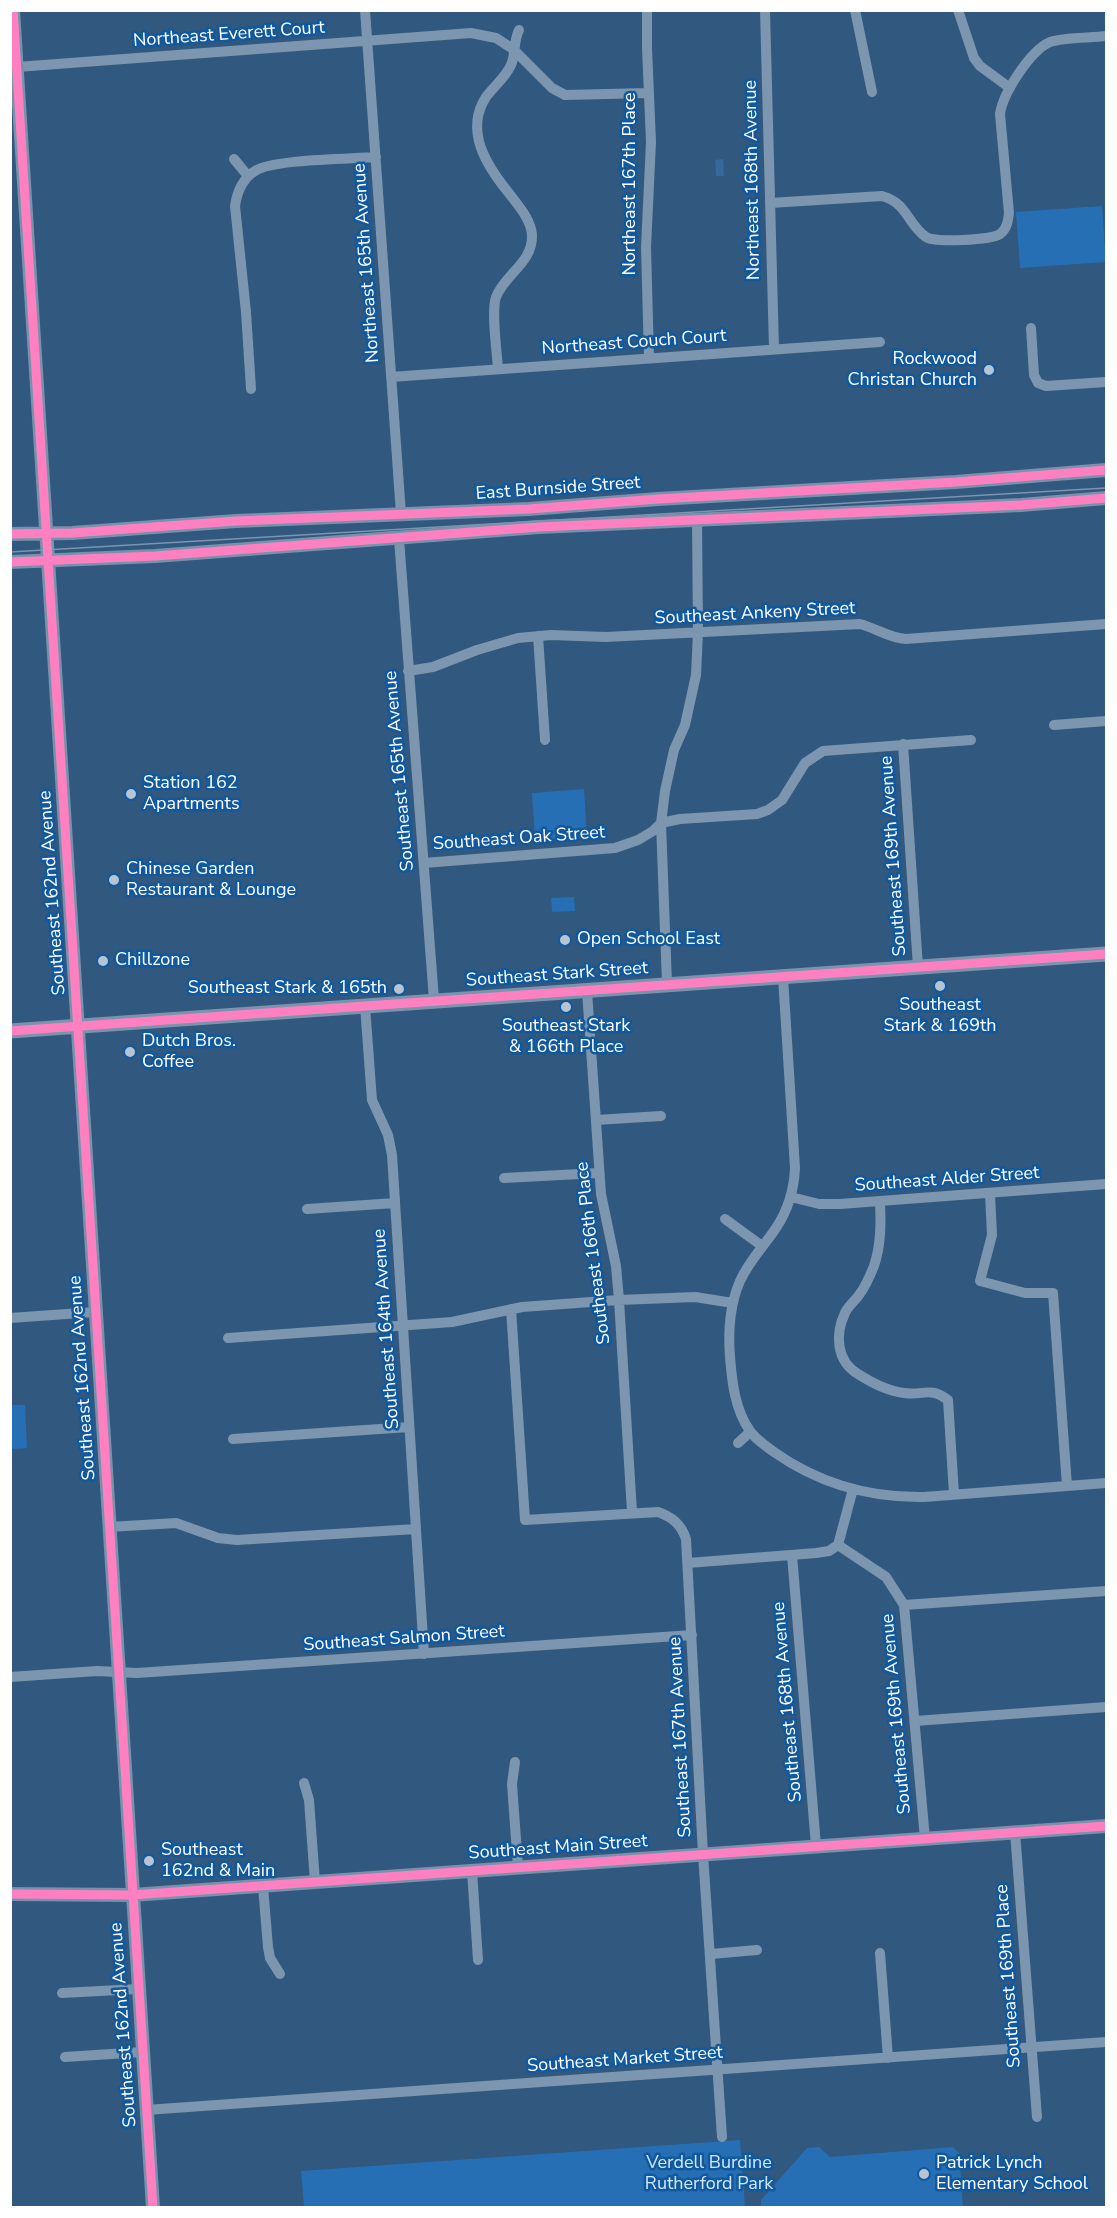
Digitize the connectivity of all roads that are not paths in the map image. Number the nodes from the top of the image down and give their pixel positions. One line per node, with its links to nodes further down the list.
1 (13, 10): 11 (street, Southeast 162nd Avenue)
2 (365, 10): 9 (street, Northeast 165th Avenue)
3 (647, 10): 14 (street, Northeast 167th Place)
4 (765, 10): 18 (street, Northeast 168th Avenue)
5 (855, 10): 13 (street)
6 (958, 10): 12 (street)
7 (519, 30): 10 (street)
8 (1107, 36): 12 (street)
9 (367, 42): 10 (street, Northeast Everett Court); 11 (street, Northeast Everett Court); 15 (street, Northeast 165th Avenue)
10 (513, 49): 14 (street, Northeast Everett Court); 23 (street)
11 (17, 67): 33 (street, Southeast 162nd Avenue)
12 (1010, 88): 18 (street)
13 (872, 92)
14 (648, 93): 22 (street, Northeast 167th Place)
15 (376, 157): 17 (street); 24 (street, Northeast 165th Avenue)
16 (234, 159): 17 (street)
17 (246, 178): 26 (street)
18 (770, 203): 21 (street, Northeast 168th Avenue)
19 (1031, 328): 25 (street)
20 (880, 342): 21 (street, Northeast Couch Court)
21 (774, 349): 22 (street, Northeast Couch Court)
22 (649, 358): 23 (street, Northeast Couch Court)
23 (498, 369): 24 (street, Northeast Couch Court)
24 (391, 377): 29 (street, Northeast 165th Avenue)
25 (1107, 382)
26 (251, 389)
27 (1107, 470): 29 (street, East Burnside Street)
28 (1107, 498): 30 (street, East Burnside Street)
29 (401, 514): 33 (street, East Burnside Street)
30 (697, 521): 32 (street, East Burnside Street); 36 (street)
31 (10, 534): 33 (street, East Burnside Street)
32 (399, 538): 33 (street, East Burnside Street); 38 (street, Southeast 165th Avenue)
33 (48, 547): 34 (street, East Burnside Street); 55 (street, Southeast 162nd Avenue)
34 (10, 562)
35 (1107, 624): 36 (street, Southeast Ankeny Street)
36 (698, 633): 37 (street, Southeast Ankeny Street); 45 (street)
37 (538, 636): 38 (street, Southeast Ankeny Street); 41 (street)
38 (408, 671): 47 (street, Southeast 165th Avenue)
39 (1107, 721): 40 (street)
40 (1054, 725)
41 (545, 740)
42 (971, 740): 43 (street)
43 (903, 744): 46 (street, Southeast Oak Street); 49 (street, Southeast 169th Avenue)
44 (663, 746): 45 (street)
45 (674, 750): 46 (street)
46 (661, 823): 47 (street, Southeast Oak Street); 51 (street)
47 (424, 863): 53 (street, Southeast 165th Avenue)
48 (1107, 954): 49 (main road, Southeast Stark Street)
49 (918, 967): 50 (main road, Southeast Stark Street)
50 (783, 977): 51 (main road, Southeast Stark Street); 63 (street)
51 (667, 984): 52 (main road, Southeast Stark Street)
52 (587, 991): 53 (main road, Southeast Stark Street); 58 (street, Southeast 166th Place)
53 (435, 1000): 54 (main road, Southeast Stark Street)
54 (365, 1006): 55 (main road, Southeast Stark Street); 65 (street, Southeast 164th Avenue)
55 (76, 1026): 56 (main road, Southeast Stark Street); 72 (street, Southeast 162nd Avenue)
56 (10, 1031)
57 (661, 1116): 58 (street)
58 (596, 1120): 59 (street, Southeast 166th Place)
59 (599, 1173): 60 (street); 69 (street, Southeast 166th Place)
60 (504, 1178)
61 (1107, 1184): 62 (street, Southeast Alder Street)
62 (990, 1194): 64 (street, Southeast Alder Street); 81 (street)
63 (790, 1197): 64 (street, Southeast Alder Street); 68 (street)
64 (880, 1202): 83 (street)
65 (395, 1203): 66 (street); 74 (street, Southeast 164th Avenue)
66 (307, 1209)
67 (725, 1219): 68 (street)
68 (762, 1246): 70 (street)
69 (618, 1300): 70 (street); 71 (street); 84 (street, Southeast 166th Place)
70 (733, 1303): 77 (street)
71 (511, 1309): 74 (street); 84 (street)
72 (95, 1312): 73 (street); 85 (street, Southeast 162nd Avenue)
73 (10, 1318)
74 (403, 1326): 75 (street); 76 (street, Southeast 164th Avenue)
75 (228, 1338)
76 (409, 1427): 78 (street); 86 (street, Southeast 164th Avenue)
77 (750, 1432): 79 (street); 82 (street)
78 (233, 1439)
79 (738, 1443)
80 (1107, 1483): 81 (street)
81 (1067, 1486): 83 (street)
82 (853, 1490): 83 (street); 87 (street)
83 (954, 1494)
84 (632, 1512): 89 (street, Southeast 167th Avenue)
85 (109, 1527): 86 (street); 94 (street, Southeast 162nd Avenue)
86 (416, 1529): 93 (street, Southeast 164th Avenue)
87 (838, 1545): 88 (street); 91 (street, Southeast 169th Avenue)
88 (792, 1555): 89 (street); 103 (street, Southeast 168th Avenue)
89 (687, 1563): 92 (street, Southeast 167th Avenue)
90 (1107, 1591): 91 (street)
91 (904, 1605): 97 (street, Southeast 169th Avenue)
92 (692, 1635): 93 (street, Southeast Salmon Street); 104 (street, Southeast 167th Avenue)
93 (424, 1654): 94 (street, Southeast Salmon Street)
94 (118, 1672): 95 (street, Southeast Salmon Street); 110 (street, Southeast 162nd Avenue)
95 (10, 1677)
96 (1107, 1707): 97 (street)
97 (915, 1721): 102 (street, Southeast 169th Avenue)
98 (515, 1762): 105 (street)
99 (304, 1783): 107 (street)
100 (1107, 1826): 101 (street, Southeast Main Street)
101 (1015, 1832): 102 (street, Southeast Main Street); 119 (street, Southeast 169th Place)
102 (925, 1839): 103 (street, Southeast Main Street)
103 (816, 1846): 104 (street, Southeast Main Street)
104 (703, 1854): 105 (street, Southeast Main Street); 113 (street, Southeast 167th Avenue)
105 (518, 1868): 106 (street, Southeast Main Street)
106 (472, 1871): 107 (street, Southeast Main Street); 114 (street)
107 (315, 1882): 108 (street, Southeast Main Street)
108 (263, 1886): 110 (street, Southeast Main Street); 115 (street)
109 (10, 1894): 110 (street, Southeast Main Street)
110 (132, 1895): 116 (street, Southeast 162nd Avenue)
111 (757, 1950): 113 (street)
112 (880, 1953): 122 (street)
113 (711, 1954): 123 (street, Southeast 167th Avenue)
114 (478, 1960)
115 (280, 1974)
116 (138, 1989): 117 (street); 120 (street, Southeast 162nd Avenue)
117 (62, 1993)
118 (1107, 2042): 119 (street, Southeast Market Street)
119 (1032, 2047): 122 (street, Southeast Market Street); 125 (street, Southeast 169th Place)
120 (142, 2052): 121 (street); 124 (street, Southeast 162nd Avenue)
121 (65, 2057)
122 (888, 2058): 123 (street, Southeast Market Street)
123 (719, 2070): 124 (street, Southeast Market Street); 126 (street, Southeast 167th Avenue)
124 (146, 2110): 127 (street, Southeast 162nd Avenue)
125 (1037, 2117)
126 (722, 2137)
127 (153, 2208)

